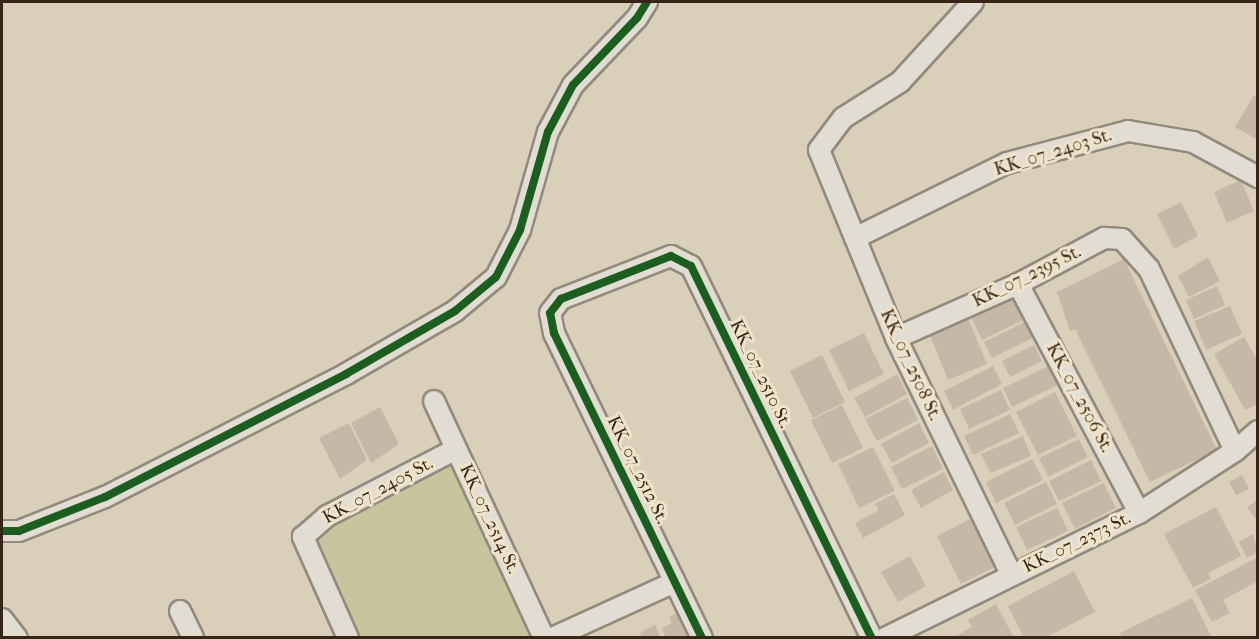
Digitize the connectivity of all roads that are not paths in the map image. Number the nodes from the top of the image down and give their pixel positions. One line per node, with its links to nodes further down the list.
1 (646, 2): 13 (street)
2 (973, 2): 4 (street, KK_07_2508 St.)
3 (1257, 177): 4 (street, KK_07_2403 St.)
4 (855, 238): 7 (street, KK_07_2508 St.)
5 (1018, 284): 7 (street, KK_07_2395 St.); 11 (street, KK_07_2395 St.); 12 (street, KK_07_2506 St.)
6 (550, 313): 15 (street, KK_07_2512 St.); 24 (street, KK_07_2510 St.)
7 (896, 338): 14 (street, KK_07_2508 St.)
8 (434, 401): 10 (street, KK_07_2514 St.)
9 (1257, 431): 11 (street, KK_07_2373 St.)
10 (456, 449): 20 (street, KK_07_2405 St.); 21 (street, KK_07_2514 St.)
11 (1235, 451): 12 (street, KK_07_2373 St.)
12 (1139, 513): 14 (street, KK_07_2373 St.)
13 (2, 531)
14 (1011, 574): 25 (street, KK_07_2373 St.)
15 (675, 582): 22 (street); 23 (street, KK_07_2512 St.)
16 (180, 611): 19 (street)
17 (2, 619): 18 (street)
18 (17, 638)
19 (193, 638)
20 (348, 638)
21 (544, 638)
22 (552, 638)
23 (702, 638)
24 (873, 638)
25 (885, 638)

